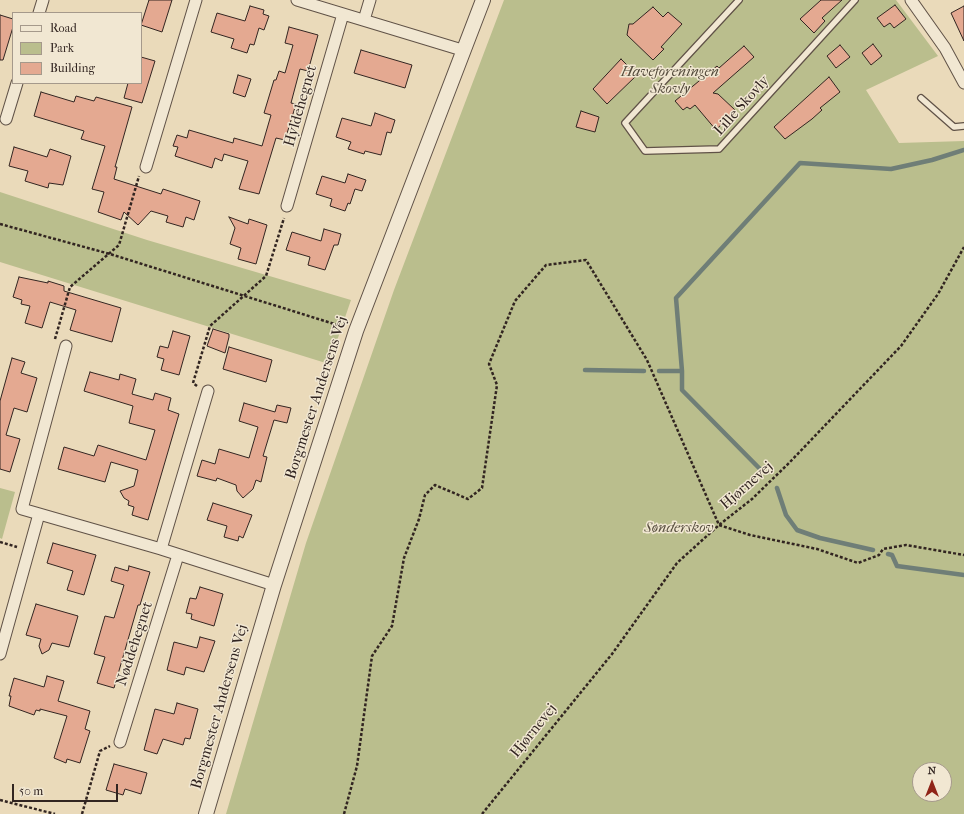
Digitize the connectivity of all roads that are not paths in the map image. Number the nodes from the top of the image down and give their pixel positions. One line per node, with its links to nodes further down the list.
1 (43, 0): 9 (street)
2 (196, 0): 18 (street)
3 (297, 0): 10 (street)
4 (370, 0): 11 (street)
5 (483, 0): 12 (street, Borgmester Andersens Vej)
6 (739, 0): 7 (lane, Lille Skovly)
7 (855, 0)
8 (911, 0): 13 (street)
9 (39, 12)
10 (343, 14): 11 (street); 19 (street, Hyldehegnet)
11 (364, 20): 12 (street)
12 (462, 50): 25 (street, Borgmester Andersens Vej)
13 (964, 83)
14 (17, 84): 16 (street)
15 (921, 98): 17 (lane)
16 (6, 119)
17 (964, 126)
18 (146, 167)
19 (287, 206)
20 (66, 346): 22 (street)
21 (208, 391): 23 (street)
22 (39, 514): 23 (street); 26 (street)
23 (161, 549): 24 (street)
24 (178, 555): 25 (street); 27 (street, Nøddehegnet)
25 (274, 585): 28 (street, Borgmester Andersens Vej)
26 (0, 654)
27 (120, 742)
28 (206, 814)

